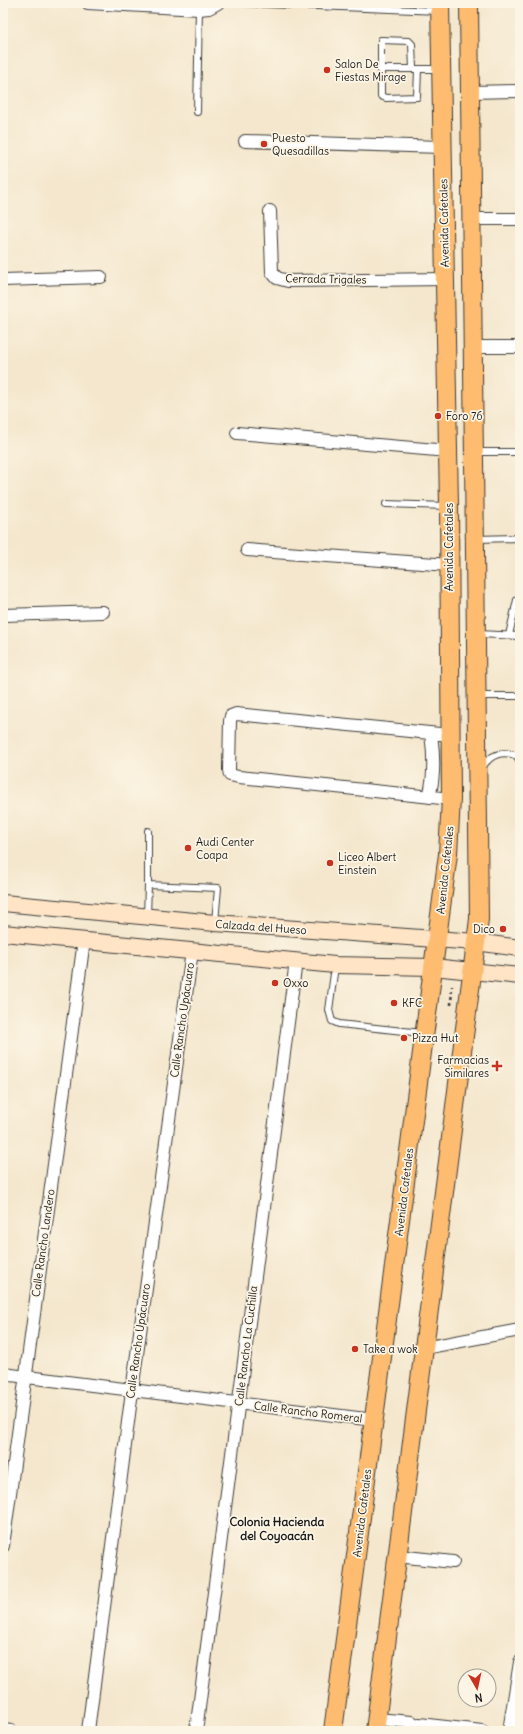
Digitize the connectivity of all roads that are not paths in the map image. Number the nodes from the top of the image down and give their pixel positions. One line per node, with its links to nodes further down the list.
1 (88, 3): 2 (street)
2 (109, 3): 7 (street)
3 (243, 3): 6 (lane)
4 (469, 3): 12 (main road)
5 (218, 4): 7 (street)
6 (440, 7): 8 (main road, Avenida Cafetales)
7 (199, 10): 13 (lane)
8 (442, 68): 10 (lane); 15 (main road, Avenida Cafetales)
9 (380, 69): 10 (lane); 10 (lane); 10 (lane)
10 (415, 69)
11 (520, 91): 12 (street)
12 (470, 92): 17 (main road)
13 (197, 112)
14 (245, 141): 15 (street)
15 (442, 147): 20 (main road, Avenida Cafetales)
16 (270, 211): 20 (street, Cerrada Trigales)
17 (473, 219): 18 (street); 22 (main road)
18 (520, 219)
19 (101, 277): 21 (street)
20 (445, 279): 25 (main road, Avenida Cafetales)
21 (3, 280)
22 (474, 347): 23 (street); 26 (main road)
23 (520, 347)
24 (237, 433): 25 (street)
25 (448, 451): 29 (main road, Avenida Cafetales)
26 (475, 452): 27 (lane); 31 (main road)
27 (514, 452)
28 (386, 504): 29 (lane)
29 (449, 506): 33 (main road, Avenida Cafetales)
30 (520, 538): 31 (lane)
31 (476, 539): 37 (main road)
32 (247, 550): 33 (street)
33 (449, 565): 42 (main road, Avenida Cafetales)
34 (520, 598): 38 (lane)
35 (104, 612): 36 (street)
36 (3, 615)
37 (475, 634): 38 (lane); 40 (main road)
38 (509, 636): 39 (lane)
39 (520, 636)
40 (476, 696): 41 (lane); 44 (main road)
41 (520, 696)
42 (440, 735): 45 (main road, Avenida Cafetales); 45 (street)
43 (520, 762): 44 (lane)
44 (477, 776): 54 (main road)
45 (439, 798): 52 (main road, Avenida Cafetales)
46 (148, 831): 47 (lane)
47 (148, 885): 49 (lane); 50 (lane)
48 (3, 903): 49 (main road, Calzada del Hueso)
49 (147, 917): 50 (main road, Calzada del Hueso)
50 (215, 923): 52 (main road, Calzada del Hueso)
51 (3, 933): 53 (main road)
52 (437, 939): 54 (main road, Calzada del Hueso); 59 (main road, Avenida Cafetales)
53 (84, 940): 56 (main road); 66 (street, Calle Rancho Landero)
54 (476, 942): 55 (main road, Calzada del Hueso); 60 (main road)
55 (520, 948)
56 (192, 951): 57 (main road); 67 (street, Calle Rancho Upácuaro)
57 (296, 961): 58 (main road); 68 (street, Calle Rancho La Cuchilla)
58 (335, 965): 59 (main road); 62 (lane)
59 (434, 967): 60 (main road); 62 (main road, Avenida Cafetales)
60 (473, 970): 61 (main road); 64 (main road)
61 (520, 976)
62 (425, 1033): 69 (main road, Avenida Cafetales)
63 (520, 1330): 64 (street)
64 (424, 1348): 71 (main road)
65 (3, 1374): 66 (street, Calle Rancho Romeral)
66 (26, 1377): 67 (street, Calle Rancho Romeral); 70 (street, Calle Rancho Landero)
67 (132, 1391): 68 (street, Calle Rancho Romeral); 77 (street, Calle Rancho Upácuaro)
68 (238, 1403): 69 (street, Calle Rancho Romeral); 78 (street, Calle Rancho La Cuchilla)
69 (374, 1420): 79 (main road, Avenida Cafetales)
70 (3, 1546)
71 (397, 1556): 72 (street); 74 (main road)
72 (453, 1562)
73 (520, 1662): 81 (street)
74 (376, 1725): 80 (street)
75 (3, 1730): 76 (street)
76 (11, 1731)
77 (88, 1731)
78 (196, 1731)
79 (333, 1731)
80 (482, 1731)
81 (509, 1731)

